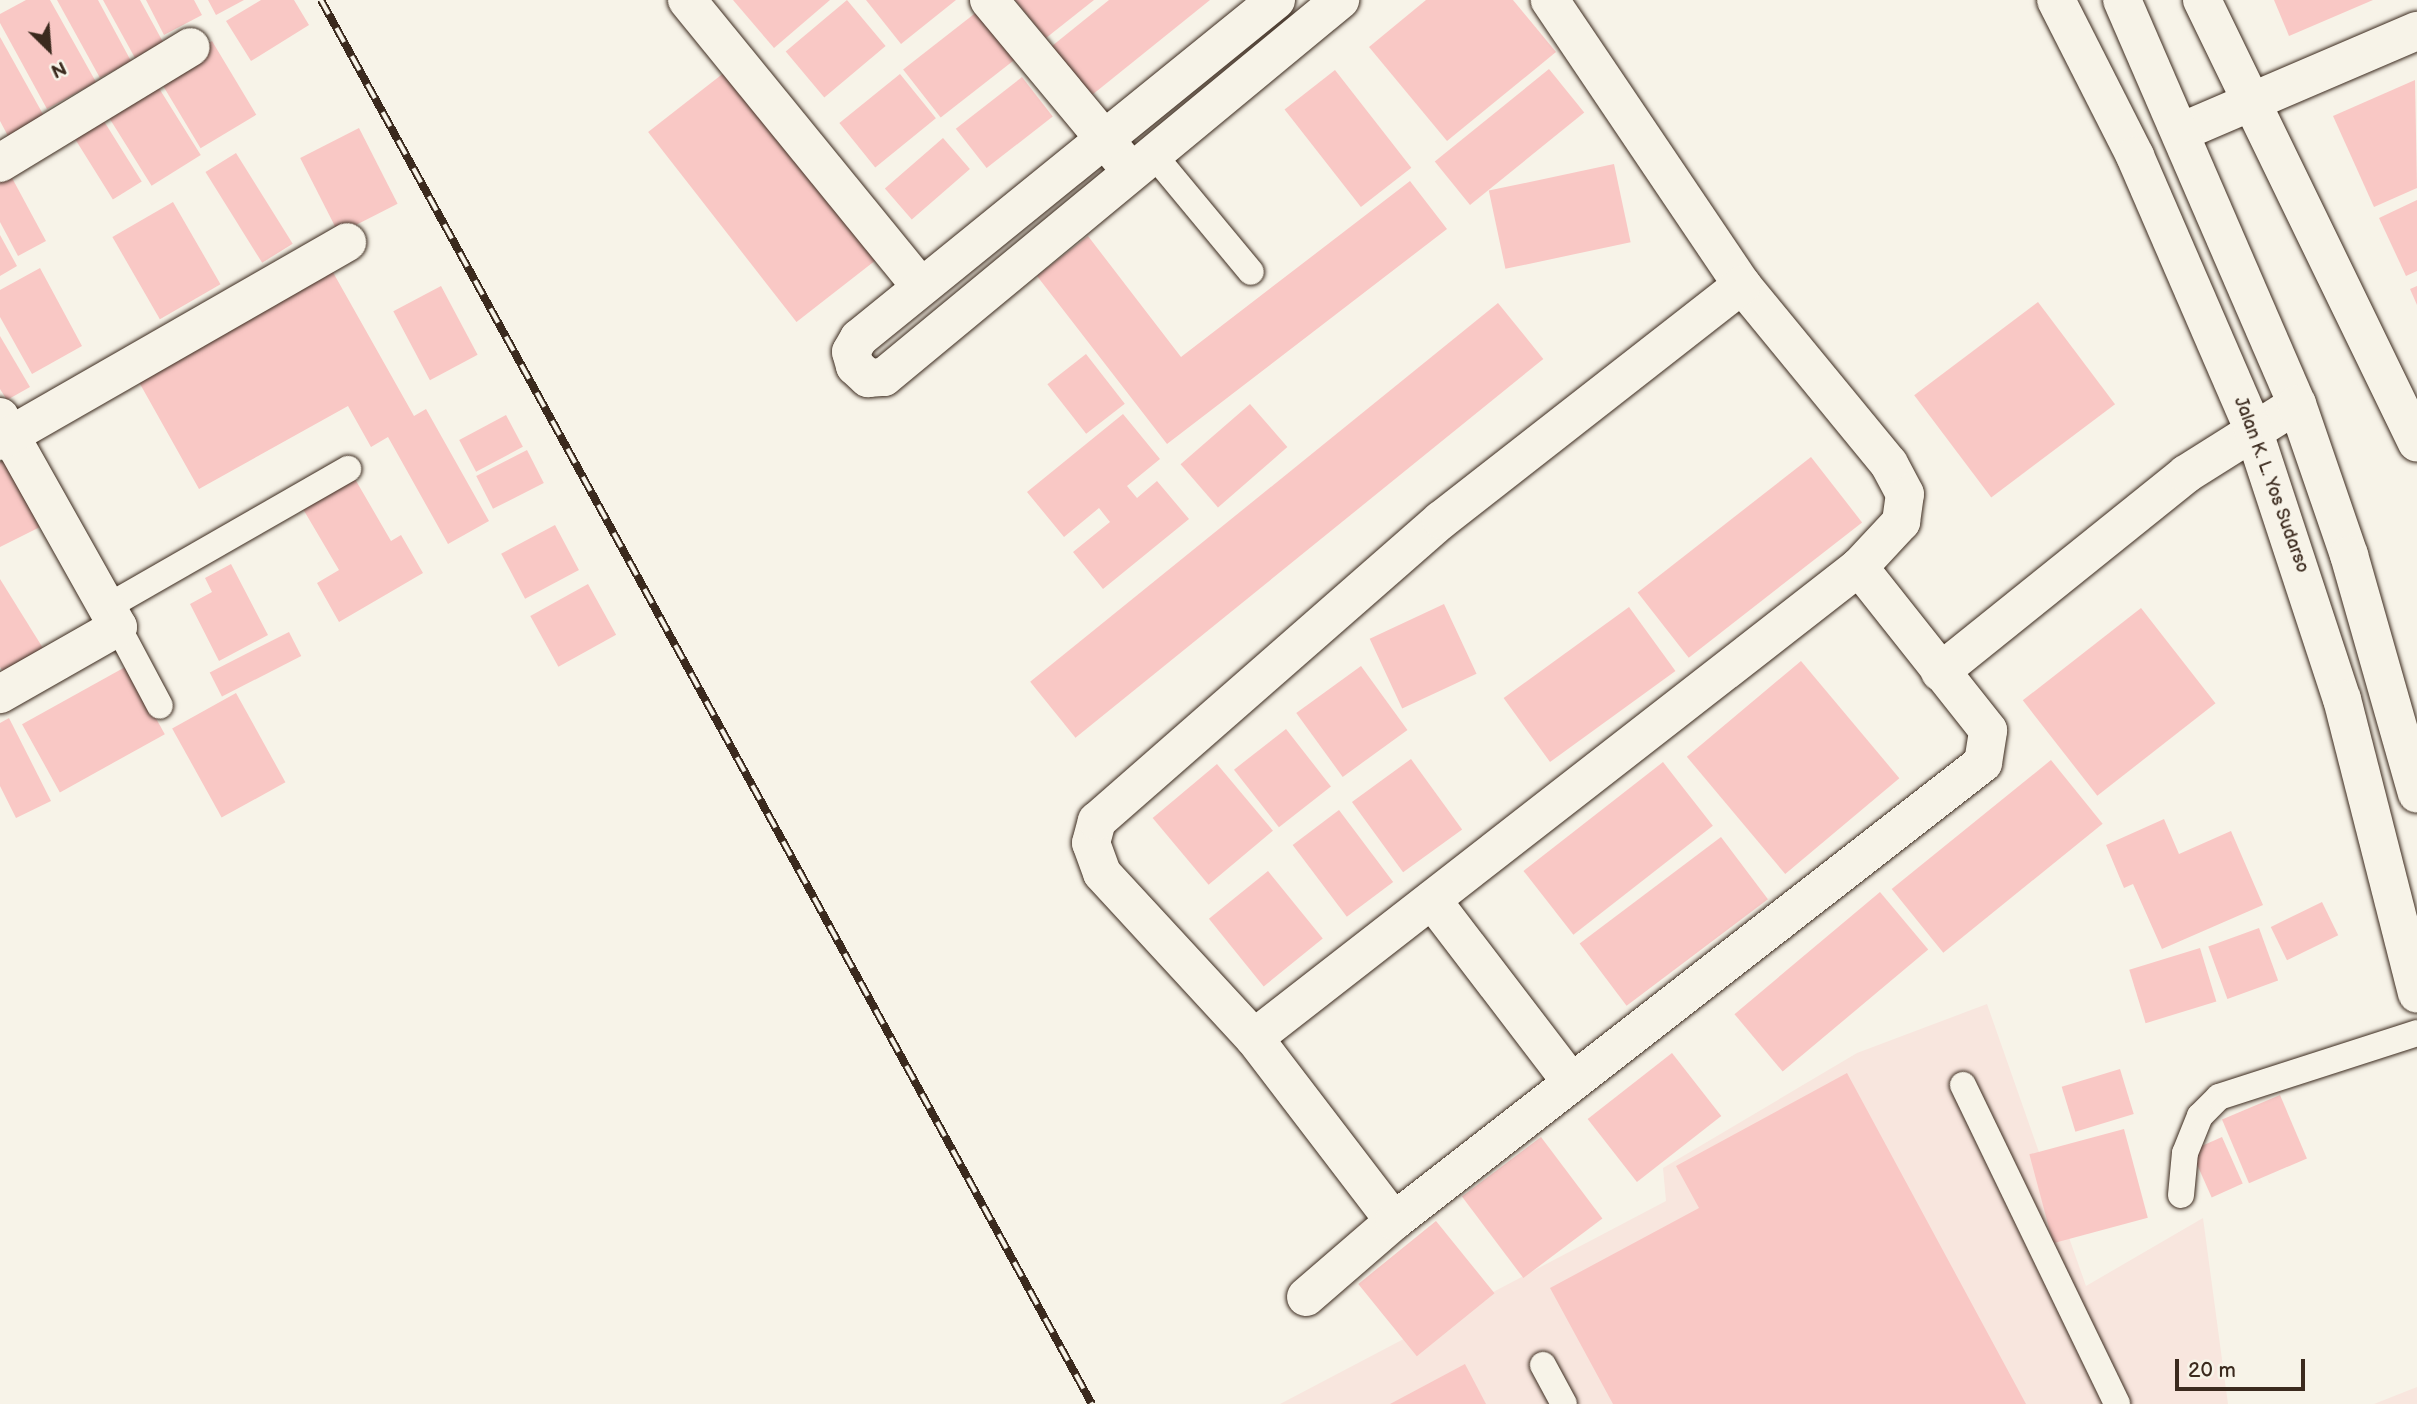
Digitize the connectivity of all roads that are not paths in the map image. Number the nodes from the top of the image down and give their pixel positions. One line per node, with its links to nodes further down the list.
1 (687, 0): 20 (main road)
2 (989, 0): 14 (main road)
3 (1340, 0): 10 (main road)
4 (1550, 0): 19 (main road)
5 (2056, 0): 22 (main road, Jalan K. L. Yos Sudarso)
6 (2122, 0): 13 (main road)
7 (2202, 0): 12 (main road)
8 (1270, 2): 10 (main road); 14 (main road)
9 (2417, 31): 12 (main road)
10 (1295, 37): 15 (main road)
11 (191, 47): 16 (main road)
12 (2253, 100): 13 (main road); 24 (main road)
13 (2181, 132): 21 (main road)
14 (1104, 138): 15 (main road); 20 (main road)
15 (1142, 162): 18 (lane); 20 (main road)
16 (0, 163)
17 (347, 242): 23 (main road)
18 (1251, 272)
19 (1742, 285): 26 (main road); 35 (main road)
20 (921, 287)
21 (2297, 404): 22 (main road); 31 (main road)
22 (2253, 429): 28 (main road); 33 (main road, Jalan K. L. Yos Sudarso)
23 (3, 431): 27 (main road)
24 (2417, 443)
25 (348, 469): 27 (lane)
26 (1859, 567): 28 (main road); 32 (main road)
27 (113, 617): 29 (main road); 30 (lane)
28 (1940, 672): 36 (main road)
29 (0, 694)
30 (160, 706)
31 (2417, 793)
32 (1432, 900): 35 (main road); 36 (main road)
33 (2417, 994)
34 (2417, 1033): 38 (lane)
35 (1254, 1038): 39 (main road)
36 (1572, 1083): 39 (main road)
37 (1963, 1085): 43 (lane)
38 (2181, 1195)
39 (1394, 1221): 40 (main road)
40 (1306, 1297)
41 (1544, 1365): 42 (lane)
42 (1564, 1404)
43 (2117, 1404)

